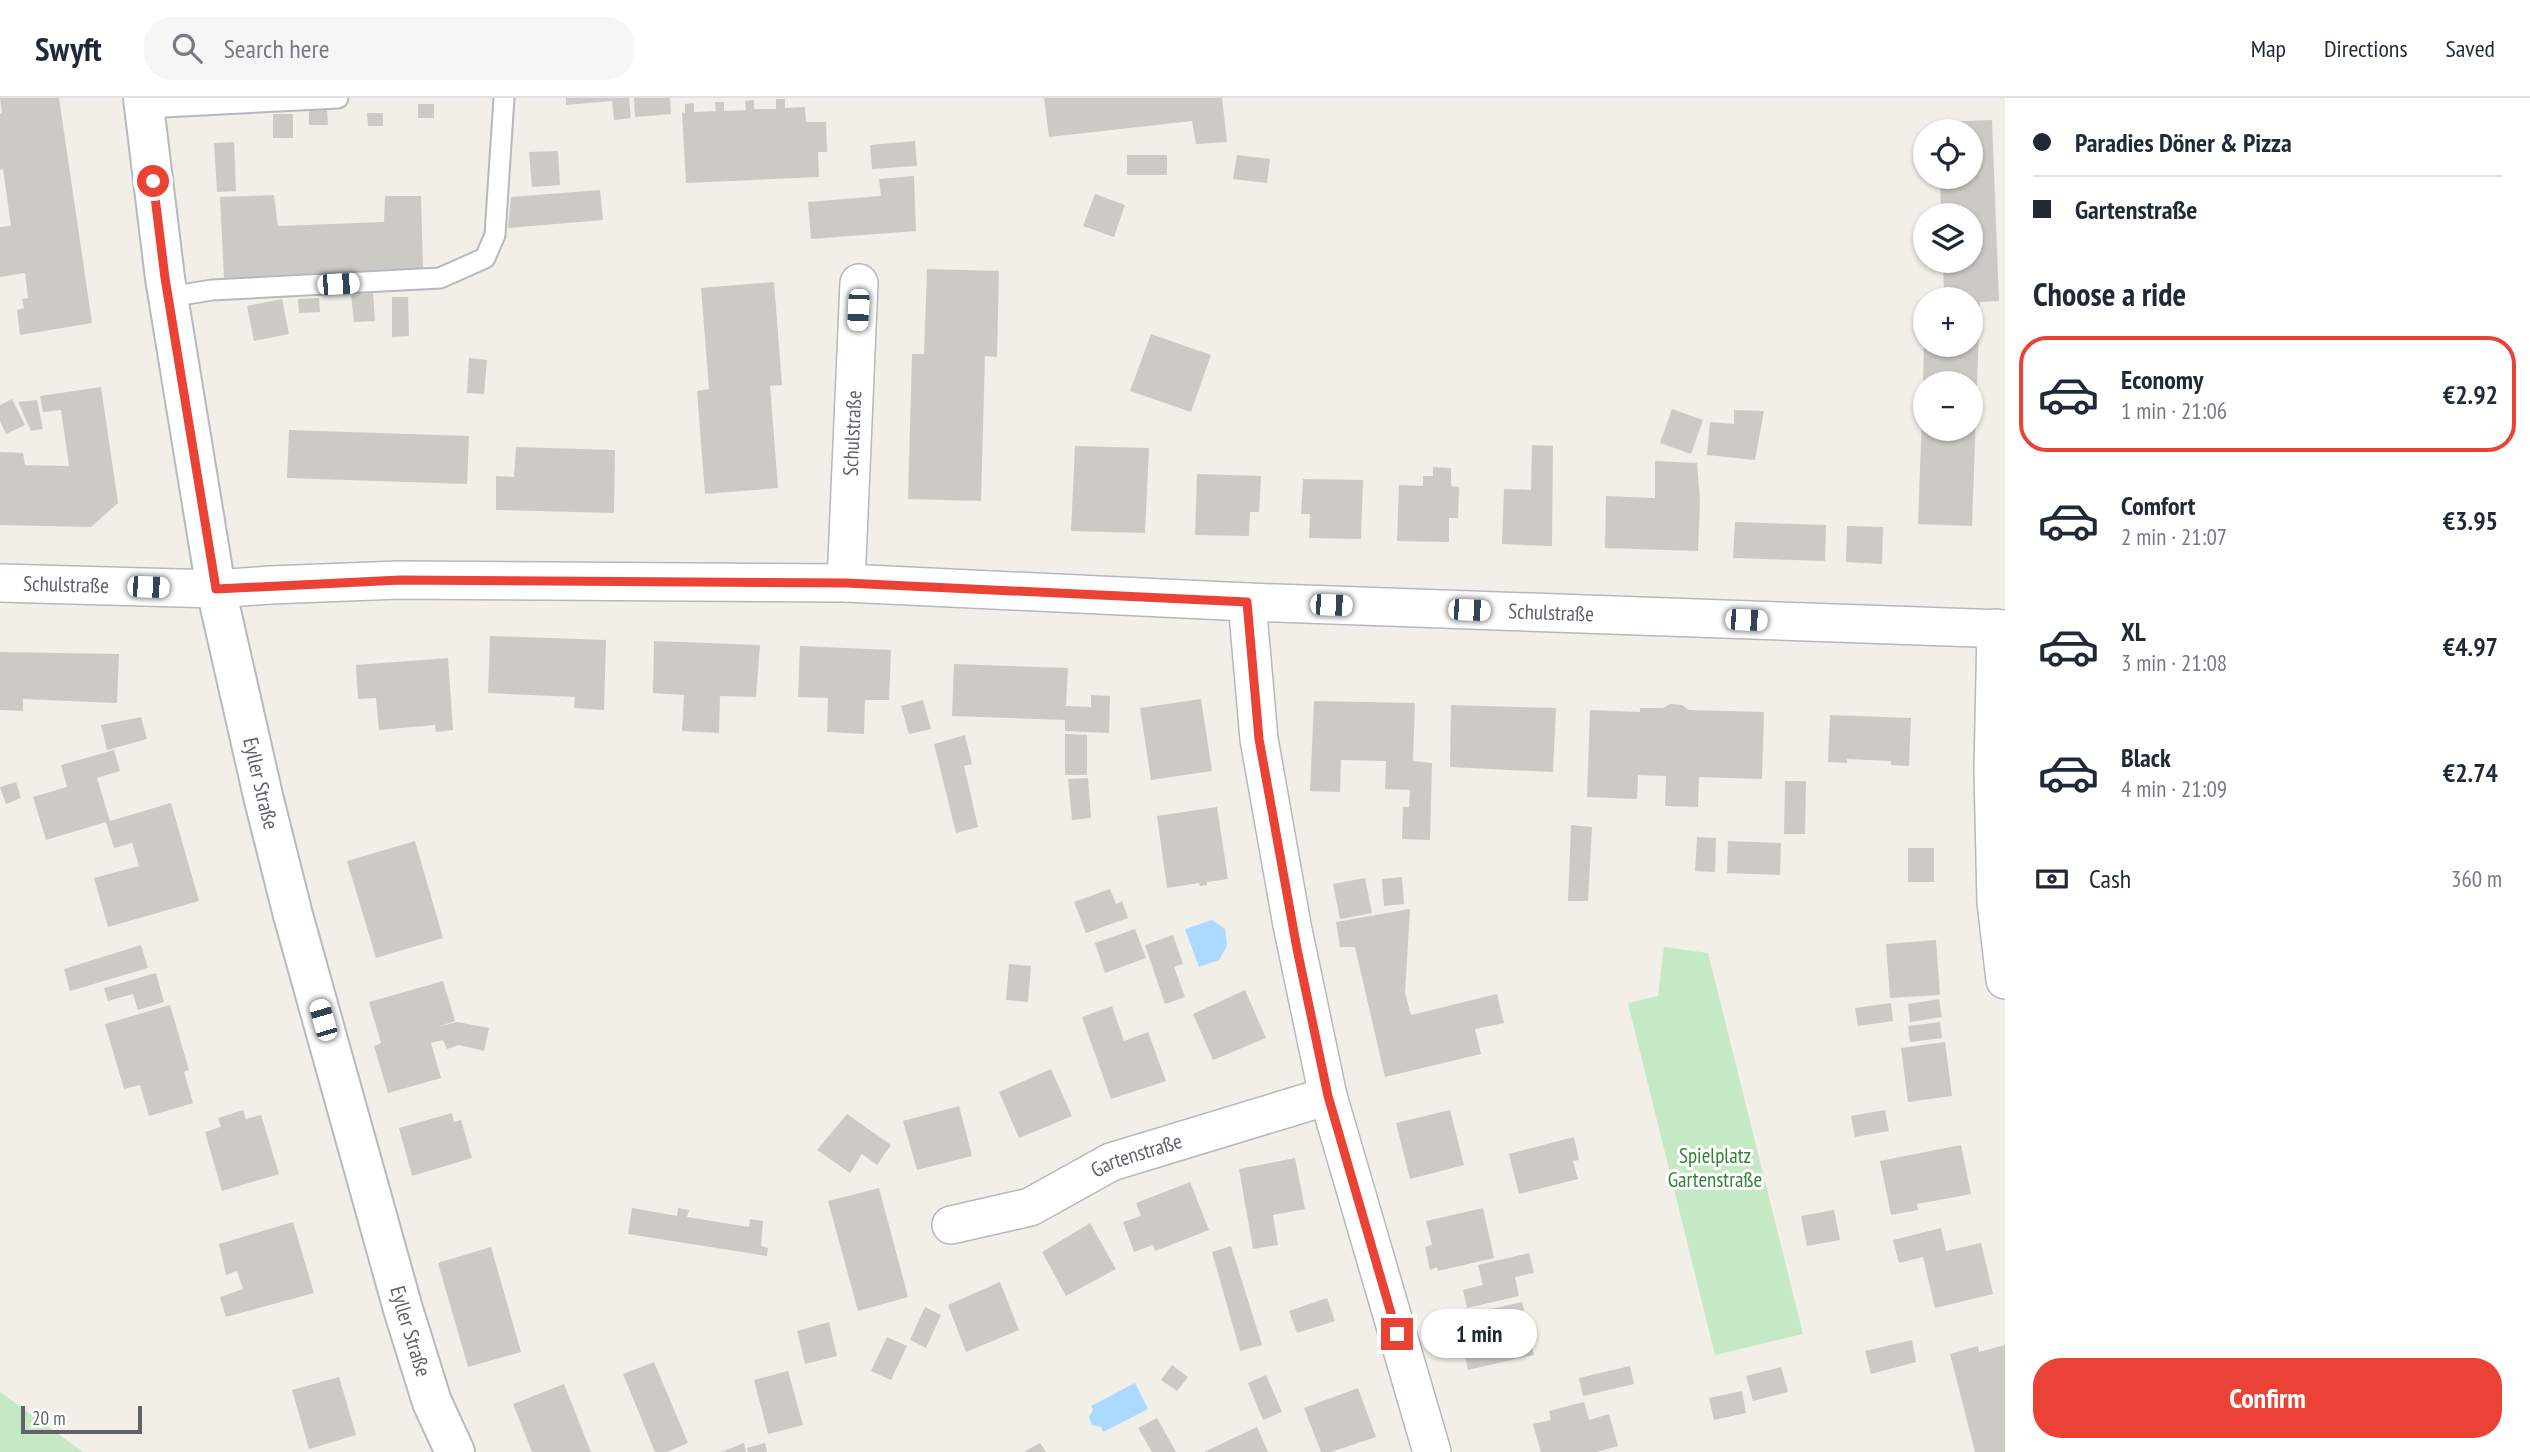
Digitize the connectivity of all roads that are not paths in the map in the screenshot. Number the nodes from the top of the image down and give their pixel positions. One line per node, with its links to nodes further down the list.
1 (338, 98): 3 (lane)
2 (504, 98): 5 (lane)
3 (143, 103): 5 (main road, Eyller Straße)
4 (859, 283): 7 (street, Schulstraße)
5 (169, 297): 8 (main road, Eyller Straße)
6 (0, 583): 8 (street, Schulstraße)
7 (846, 583): 8 (street, Schulstraße); 9 (street, Schulstraße)
8 (216, 589): 14 (main road, Eyller Straße)
9 (1247, 602): 10 (street, Schulstraße); 12 (street)
10 (2000, 628): 11 (street)
11 (2005, 980)
12 (1328, 1096): 13 (street, Gartenstraße); 15 (street)
13 (951, 1225)
14 (454, 1452)
15 (1432, 1452)

